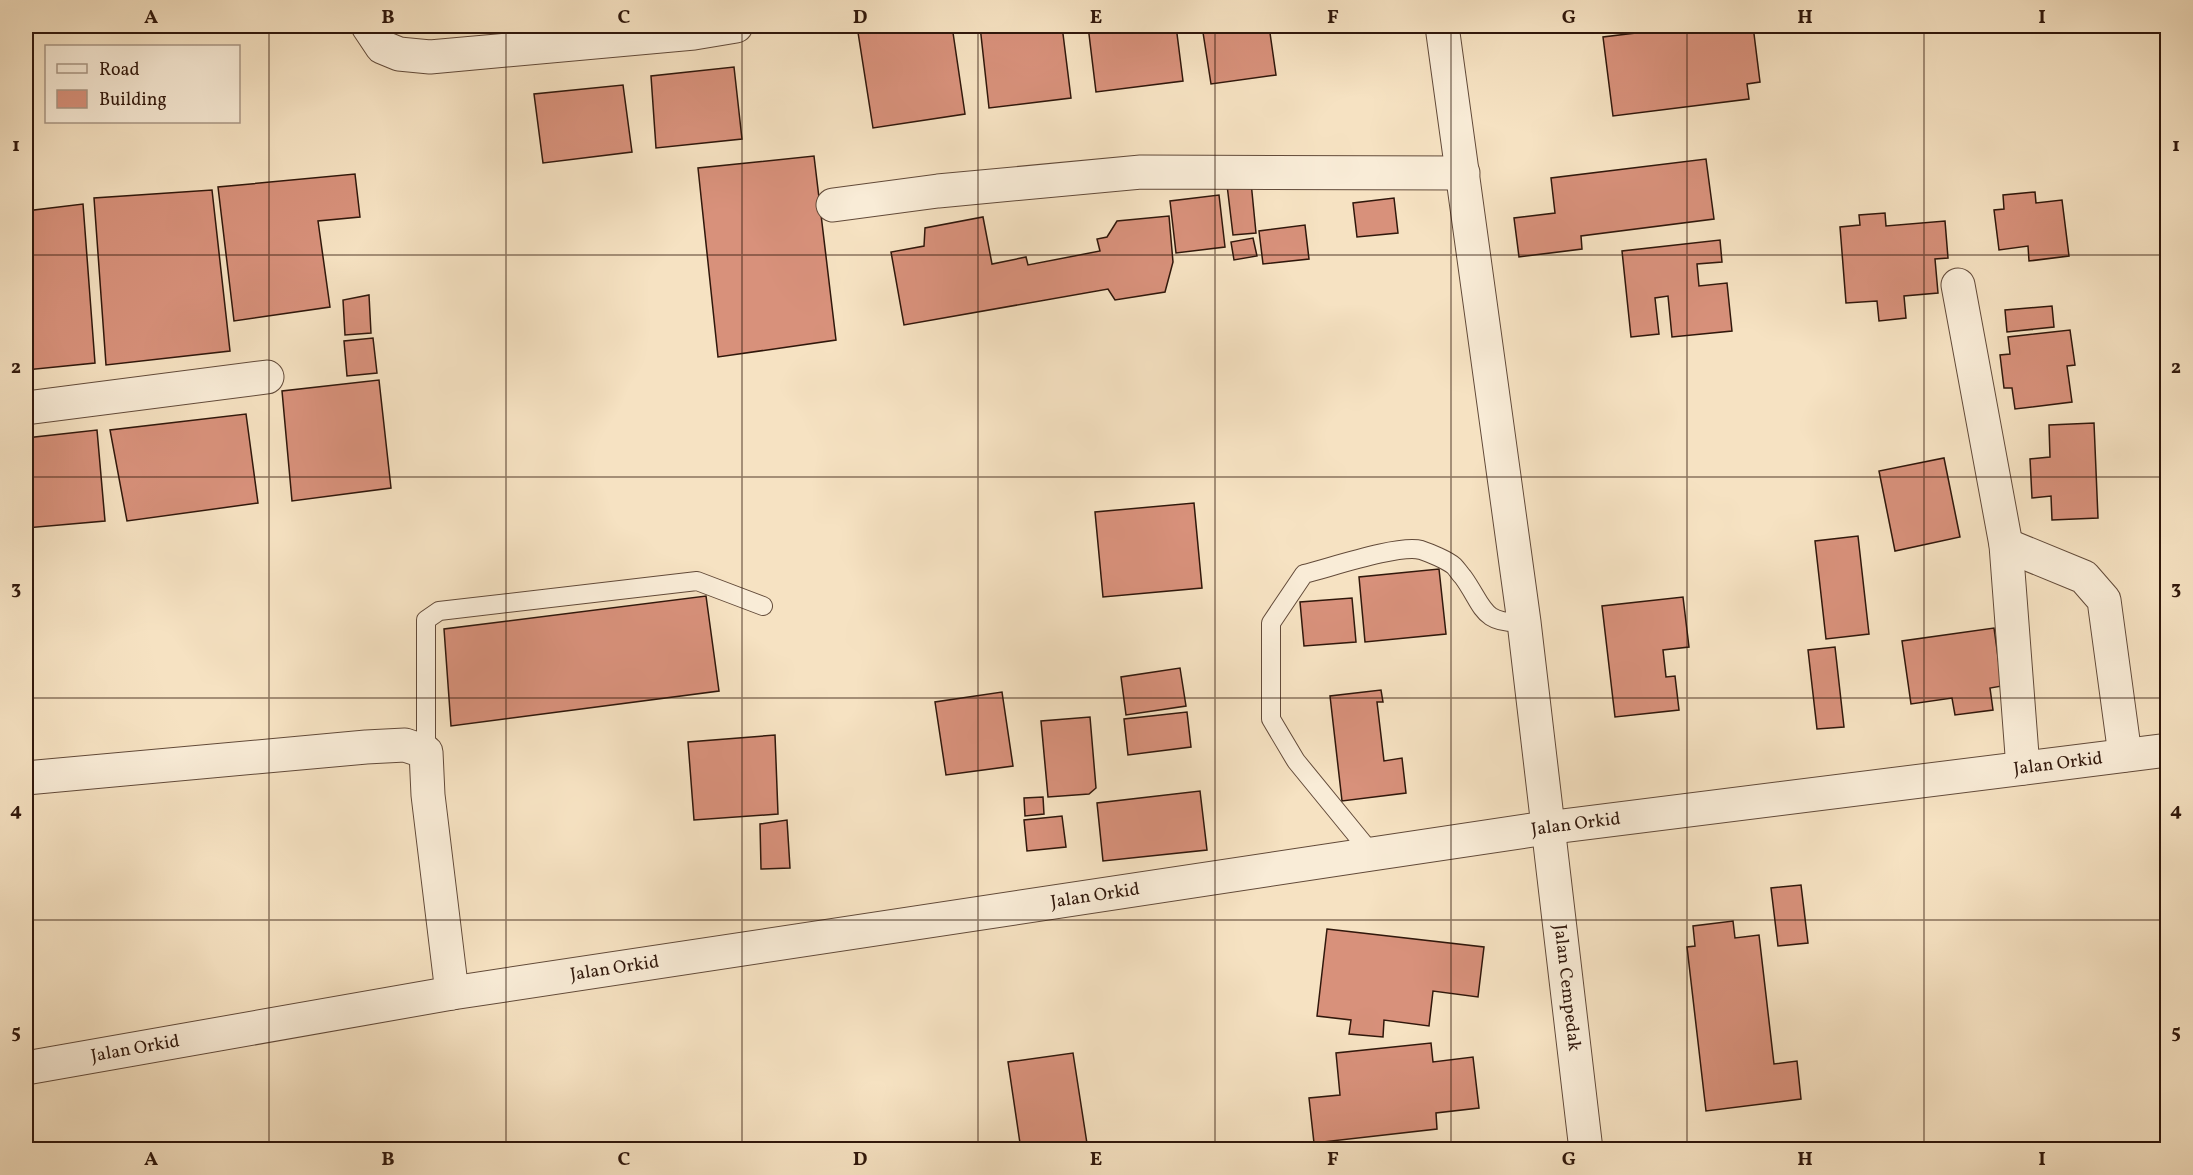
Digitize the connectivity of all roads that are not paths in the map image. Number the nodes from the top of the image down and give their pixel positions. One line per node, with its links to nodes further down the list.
1 (368, 26): 4 (street)
2 (736, 26): 4 (street)
3 (1442, 26): 5 (street, Jalan Cempedak)
4 (694, 29)
5 (1463, 173): 6 (street); 12 (street, Jalan Cempedak)
6 (833, 205)
7 (1958, 285): 10 (street)
8 (267, 377): 9 (street)
9 (26, 408)
10 (2006, 545): 15 (street); 16 (street)
11 (763, 606): 14 (lane)
12 (1524, 622): 18 (street, Jalan Cempedak); 19 (lane)
13 (2168, 750): 15 (street, Jalan Orkid)
14 (426, 752): 17 (street); 20 (street)
15 (2125, 755): 16 (street, Jalan Orkid)
16 (2023, 768): 18 (street, Jalan Orkid)
17 (26, 778)
18 (1546, 828): 19 (street, Jalan Orkid); 22 (street, Jalan Cempedak)
19 (1372, 854): 20 (street, Jalan Orkid)
20 (452, 993): 21 (street, Jalan Orkid)
21 (26, 1068)
22 (1586, 1149)

